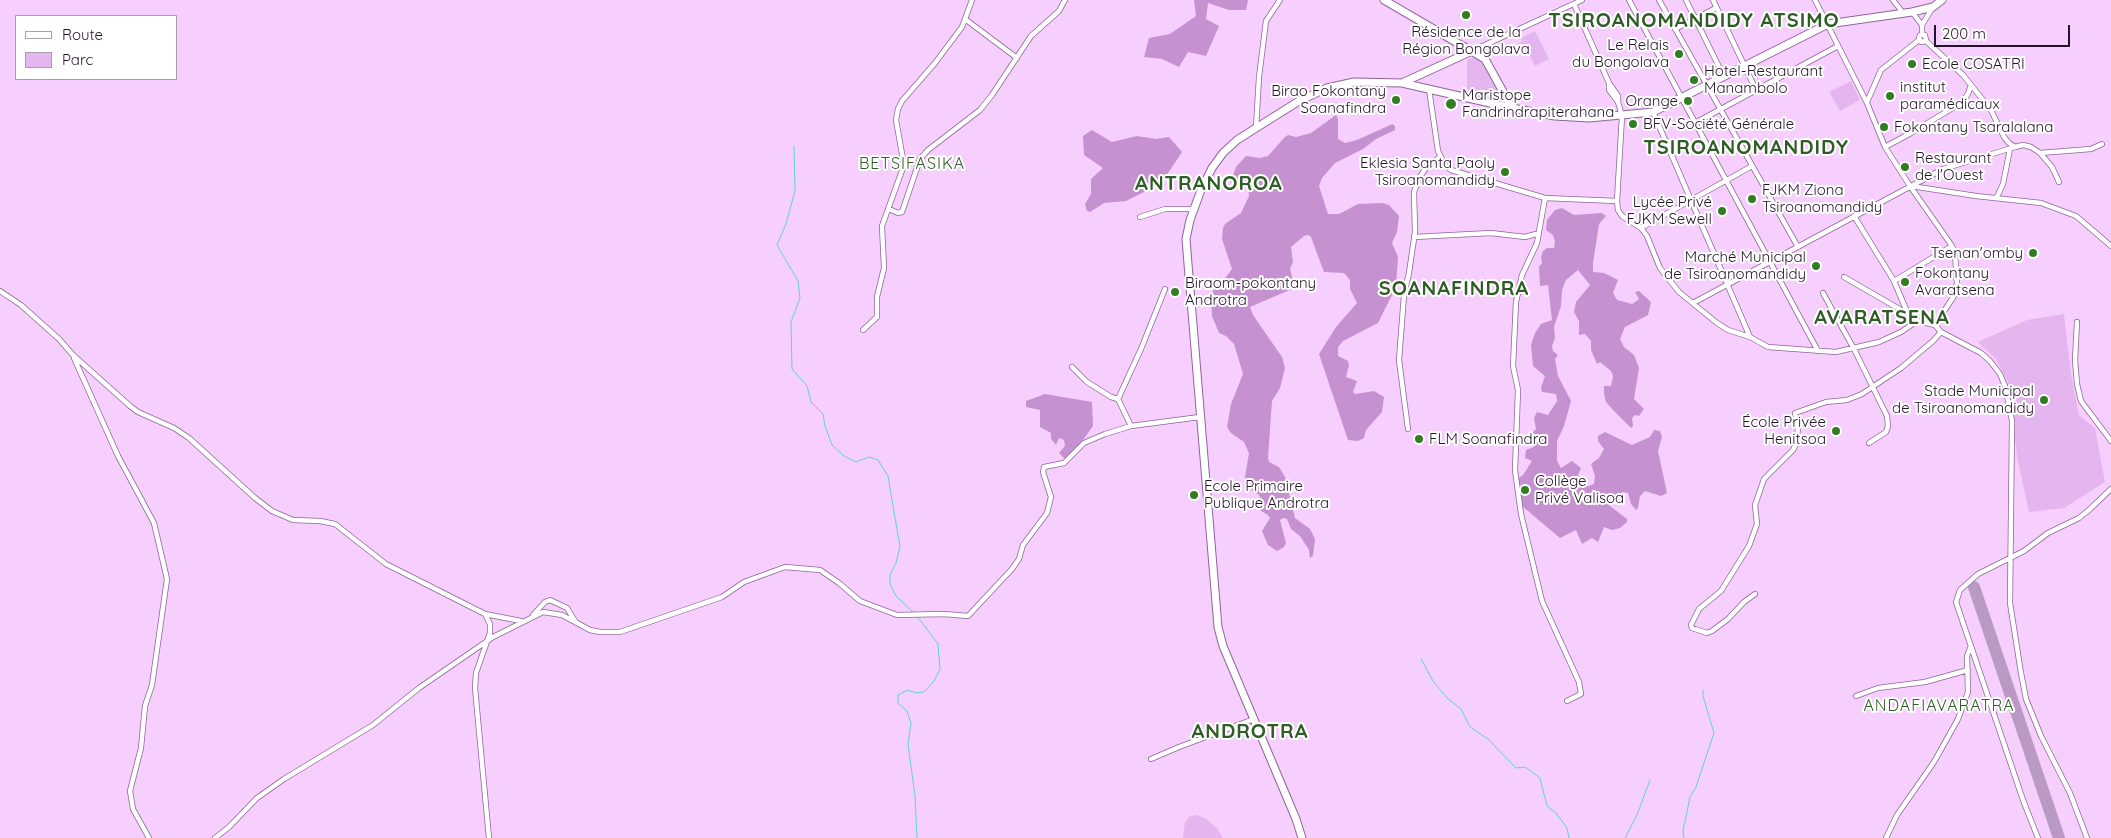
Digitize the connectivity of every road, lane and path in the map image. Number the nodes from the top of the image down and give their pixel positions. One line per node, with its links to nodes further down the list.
1 (972, 0): 19 (street)
2 (1065, 0): 28 (street)
3 (1280, 0): 45 (street)
4 (1384, 0): 27 (street)
5 (1582, 0): 13 (street)
6 (1629, 0): 37 (street)
7 (1659, 0): 22 (street)
8 (1686, 0): 18 (street)
9 (1712, 0): 15 (street)
10 (1815, 0): 20 (street)
11 (1893, 0): 17 (street)
12 (1942, 0): 14 (street)
13 (1574, 4): 27 (street); 43 (street)
14 (1933, 7): 16 (street); 21 (street)
15 (1716, 8): 18 (street); 29 (street)
16 (1912, 12): 17 (street); 21 (street)
17 (1903, 13): 20 (street)
18 (1695, 18): 22 (street); 30 (street)
19 (965, 19): 28 (street); 59 (street)
20 (1828, 24): 26 (street); 29 (street)
21 (1922, 25): 23 (street)
22 (1675, 29): 32 (street)
23 (1922, 34): 24 (street); 25 (street)
24 (1919, 40): 25 (street); 38 (street)
25 (1926, 41): 33 (street)
26 (1838, 46): 35 (street); 38 (street)
27 (1472, 51): 31 (street); 36 (street)
28 (1017, 58): 59 (street)
29 (1744, 66): 30 (street); 35 (street)
30 (1724, 77): 32 (street)
31 (1402, 83): 34 (street); 45 (street)
32 (1707, 85): 37 (street); 41 (street)
33 (1970, 85): 47 (street); 48 (street)
34 (1433, 90): 39 (street); 50 (street)
35 (1756, 90): 41 (street)
36 (1504, 92): 39 (street); 40 (street)
37 (1682, 98): 42 (street); 44 (street)
38 (1867, 102): 47 (street)
39 (1492, 103): 40 (street)
40 (1512, 108): 43 (street)
41 (1720, 109): 44 (street); 51 (street)
42 (1654, 112): 43 (street); 57 (street)
43 (1622, 116): 58 (street)
44 (1695, 123): 52 (street)
45 (1256, 128): 60 (street)
46 (2102, 144): 49 (street)
47 (1885, 147): 54 (street)
48 (2013, 148): 49 (street); 54 (street); 55 (street)
49 (2040, 153): 53 (street)
50 (1440, 157): 56 (street); 65 (street)
51 (1752, 166): 52 (street); 68 (street)
52 (1726, 181): 57 (street); 69 (street)
53 (2059, 182)
54 (1910, 186): 55 (street); 61 (street); 66 (street)
55 (1997, 197): 67 (street)
56 (1545, 198): 58 (street); 106 (street)
57 (1691, 200): 63 (street); 72 (street)
58 (1617, 201): 63 (street)
59 (889, 209): 81 (street)
60 (1194, 209): 62 (street); 90 (street)
61 (1854, 216): 68 (street); 71 (street)
62 (1140, 217)
63 (1641, 228): 76 (street)
64 (1536, 234): 65 (street)
65 (1414, 237): 92 (street)
66 (1952, 246): 71 (street); 80 (street)
67 (2111, 246)
68 (1798, 247): 69 (street)
69 (1771, 261): 72 (street); 85 (street)
70 (1844, 278): 77 (street)
71 (1894, 281): 77 (street)
72 (1728, 284): 76 (street); 83 (street)
73 (1164, 289): 89 (street)
74 (0, 291): 86 (street)
75 (1823, 292): 84 (street)
76 (1693, 303): 83 (street)
77 (1908, 314): 78 (street)
78 (1917, 321): 80 (street); 84 (street)
79 (2077, 322): 93 (street)
80 (1936, 325): 82 (street)
81 (862, 330)
82 (1941, 332): 88 (street); 96 (street)
83 (1750, 337): 85 (street)
84 (1854, 349): 85 (street); 88 (street)
85 (1818, 351)
86 (73, 355): 98 (street); 109 (street)
87 (1072, 367): 89 (street)
88 (1873, 386): 94 (street); 97 (street)
89 (1118, 399): 91 (street)
90 (1200, 417): 91 (street); 107 (street)
91 (1131, 426): 101 (street)
92 (1408, 429)
93 (2111, 440)
94 (1869, 443)
95 (2111, 489): 96 (street)
96 (2011, 557): 103 (street); 115 (street)
97 (1755, 594)
98 (485, 614): 100 (street); 102 (street)
99 (531, 618): 100 (street); 101 (street); 101 (street)
100 (522, 622): 102 (street)
101 (575, 622)
102 (486, 641): 110 (street); 111 (street)
103 (1971, 646): 104 (street); 114 (street)
104 (1968, 670): 105 (street); 113 (street)
105 (1856, 696)
106 (1568, 701)
107 (1254, 720): 108 (street); 112 (street)
108 (1151, 759)
109 (149, 838)
110 (215, 838)
111 (489, 838)
112 (1302, 838)
113 (1886, 838)
114 (2038, 838)
115 (2087, 838)

